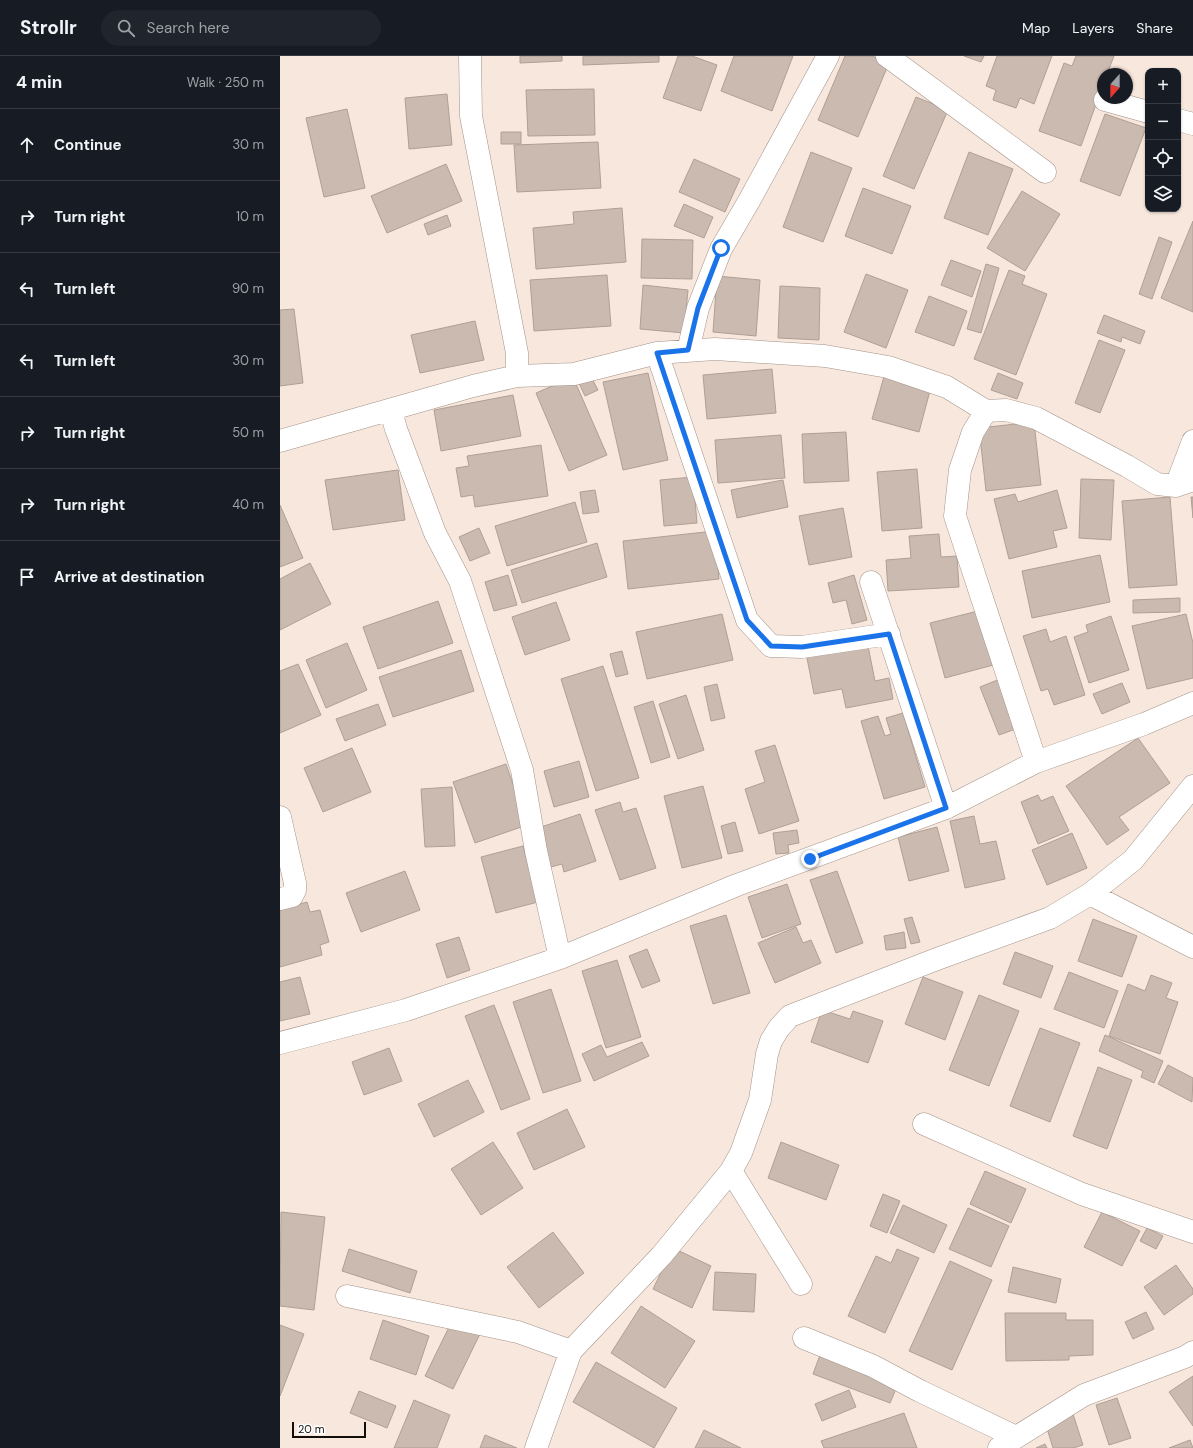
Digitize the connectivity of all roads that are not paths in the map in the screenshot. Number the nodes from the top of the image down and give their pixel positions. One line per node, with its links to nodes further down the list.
1 (470, 56): 11 (street)
2 (828, 56): 9 (street)
3 (887, 56): 8 (street)
4 (1119, 104): 5 (street)
5 (1145, 111)
6 (1181, 121): 7 (street)
7 (1193, 124)
8 (1045, 172)
9 (688, 350): 10 (street); 13 (street)
10 (657, 353): 11 (street); 18 (street)
11 (517, 376): 12 (street)
12 (392, 411): 14 (street); 27 (street)
13 (986, 411): 16 (street); 20 (street)
14 (280, 441)
15 (1193, 441): 16 (street)
16 (1185, 483)
17 (871, 582): 18 (street)
18 (889, 634): 22 (street)
19 (1193, 703): 20 (street)
20 (1036, 762): 22 (street)
21 (1193, 786): 24 (street)
22 (946, 808): 27 (street)
23 (280, 817): 25 (street)
24 (1090, 894): 26 (street); 30 (street)
25 (280, 899)
26 (1193, 947)
27 (560, 958): 28 (street)
28 (280, 1043)
29 (924, 1124): 31 (street)
30 (731, 1171): 32 (street); 35 (street)
31 (1193, 1232)
32 (802, 1284)
33 (347, 1296): 35 (street)
34 (804, 1338): 37 (street)
35 (572, 1351): 38 (street)
36 (1193, 1352): 37 (street)
37 (1007, 1443)
38 (536, 1448)

